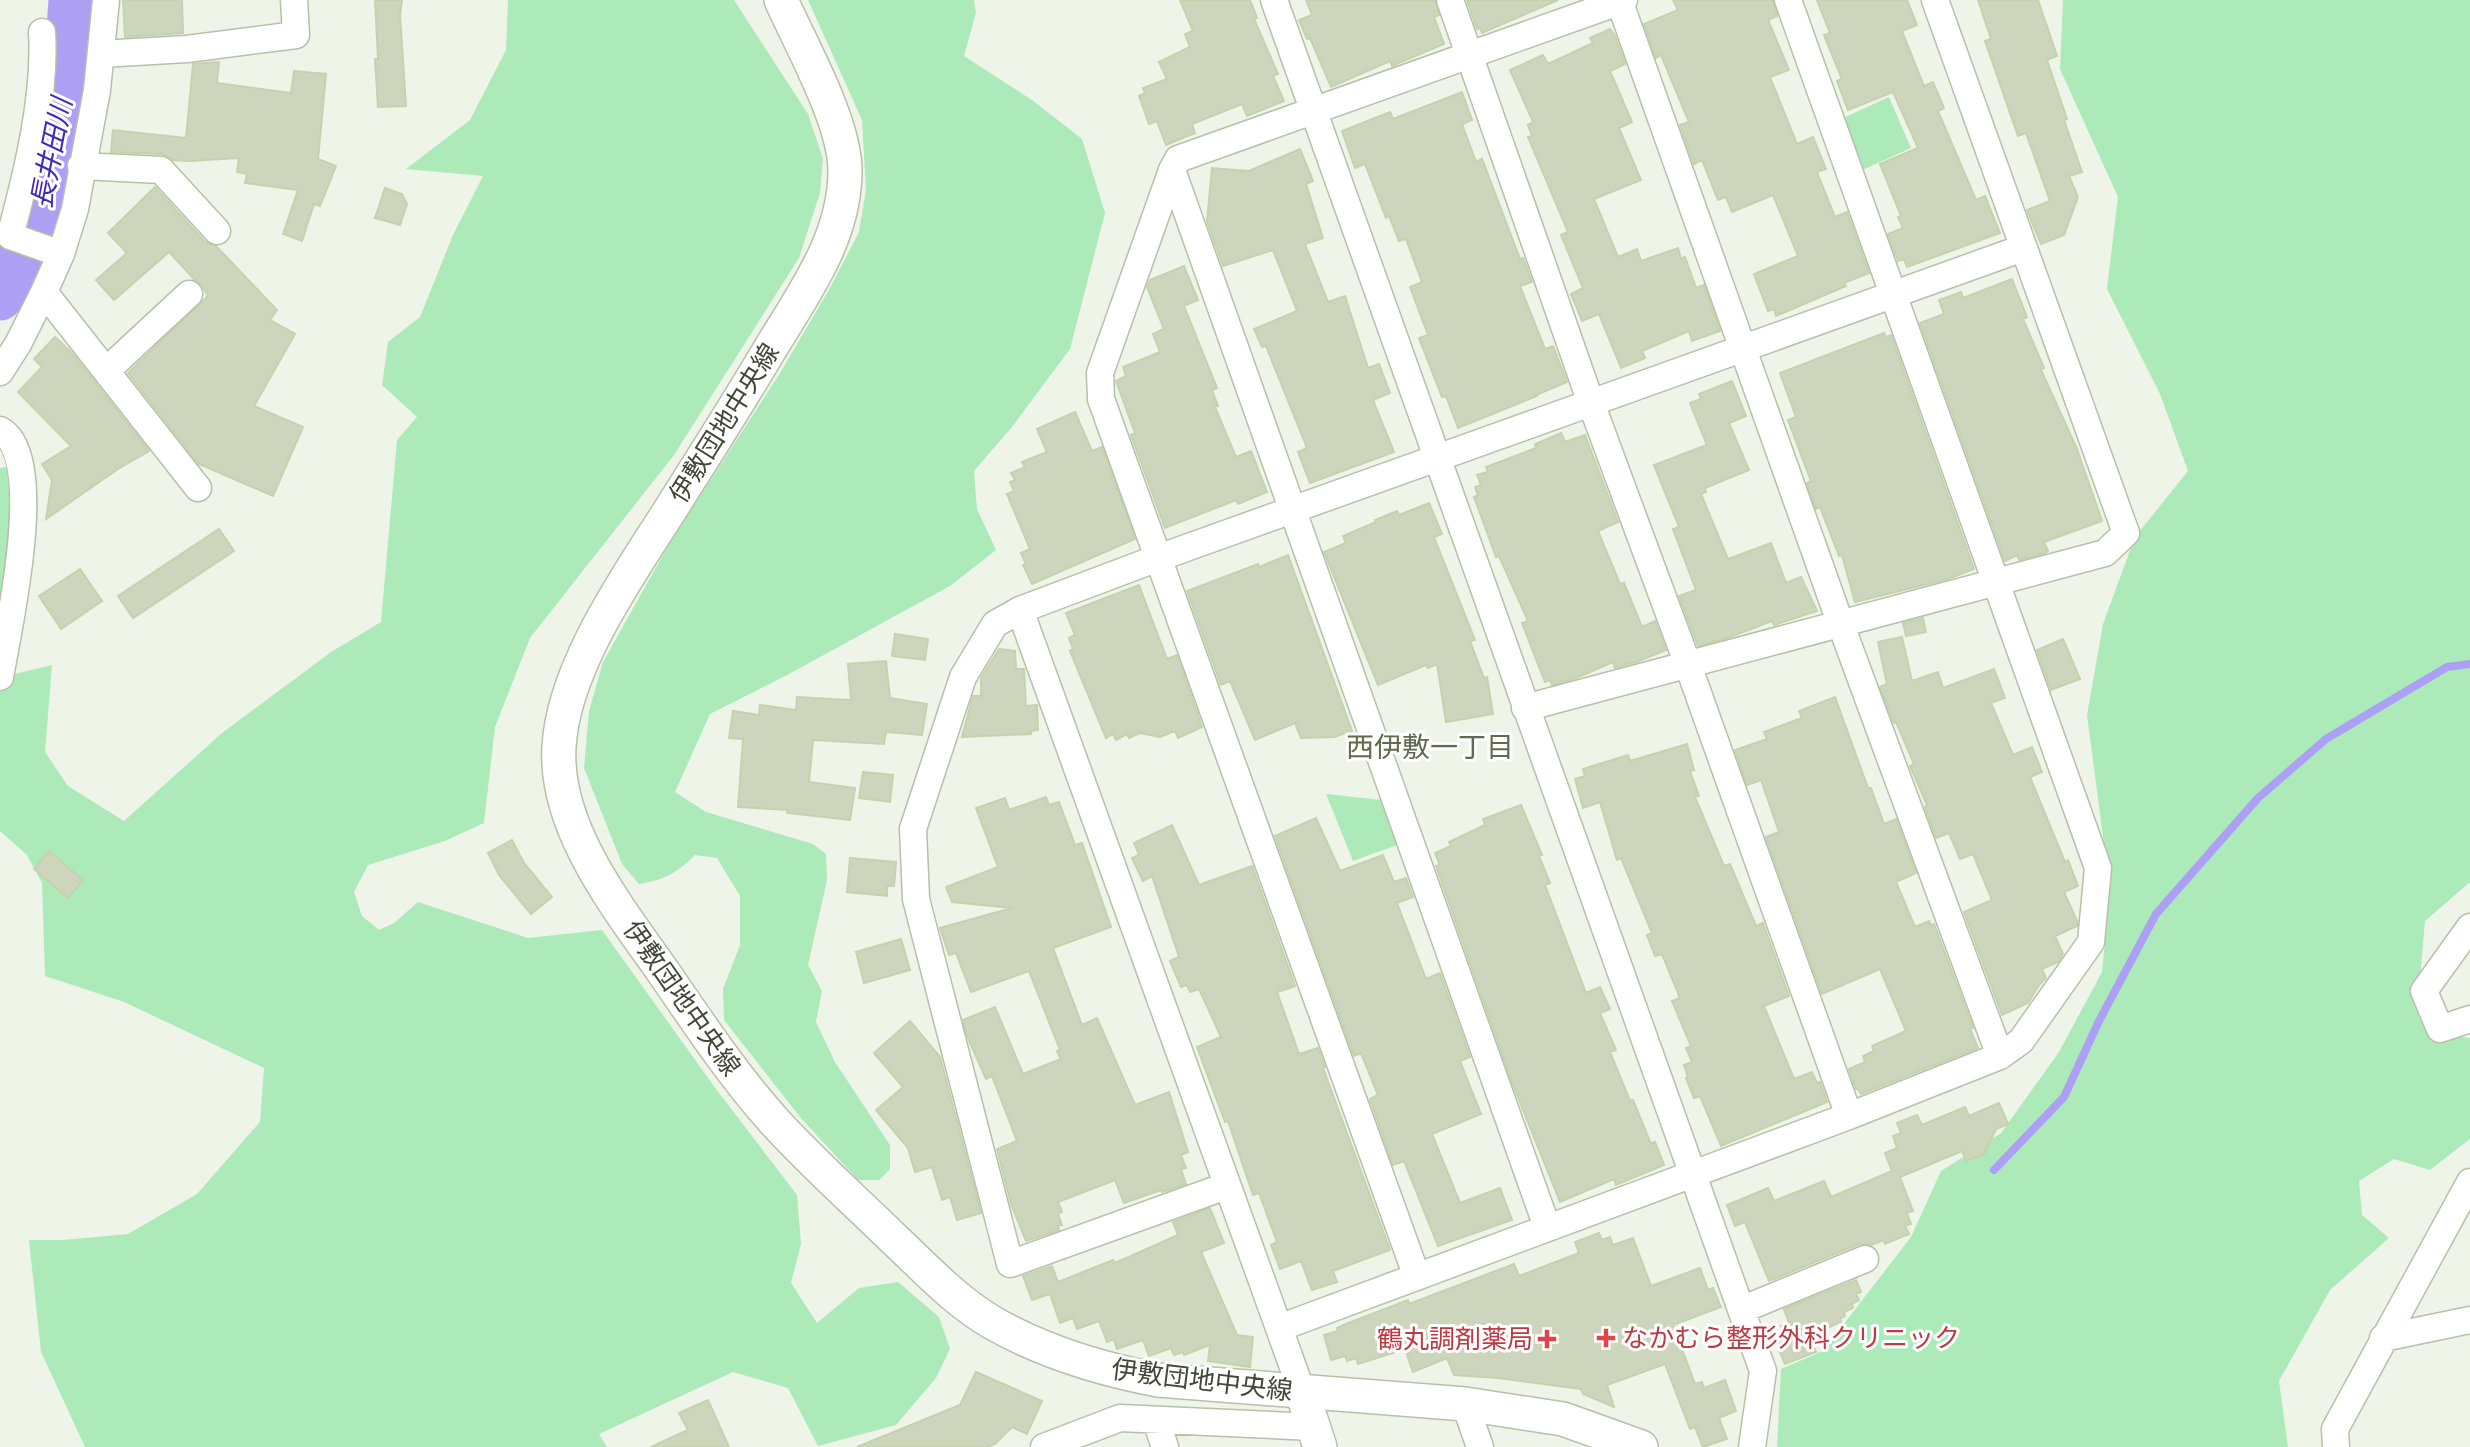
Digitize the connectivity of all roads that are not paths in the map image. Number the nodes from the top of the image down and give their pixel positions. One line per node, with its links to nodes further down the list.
1 (106, 0): 10 (street)
2 (294, 0): 10 (street)
3 (781, 0): 51 (street, 伊敷団地中央線)
4 (1274, 0): 12 (street)
5 (1450, 0): 11 (street)
6 (1788, 0): 21 (street)
7 (1935, 0): 17 (street)
8 (1621, 1): 11 (street); 22 (street)
9 (42, 32): 16 (street)
10 (101, 54): 13 (street)
11 (1470, 55): 12 (street); 25 (street)
12 (1314, 111): 14 (street); 27 (street)
13 (81, 166): 15 (street); 18 (street)
14 (1172, 170): 29 (street); 30 (street)
15 (217, 230)
16 (5, 238): 18 (street)
17 (2023, 248): 21 (street); 31 (street)
18 (61, 254): 19 (street)
19 (44, 292): 23 (street); 24 (street)
20 (189, 294): 23 (street)
21 (1892, 295): 22 (street); 31 (street)
22 (1745, 348): 25 (street); 33 (street)
23 (106, 371): 28 (street)
24 (0, 372)
25 (1591, 403): 27 (street); 34 (street)
26 (0, 430): 35 (street)
27 (1436, 458): 29 (street); 36 (street)
28 (198, 488)
29 (1292, 510): 30 (street); 44 (street)
30 (1158, 558): 32 (street); 46 (street)
31 (1996, 583): 33 (street); 39 (street)
32 (1020, 610): 43 (street); 43 (street)
33 (1841, 625): 34 (street); 39 (street)
34 (1688, 665): 36 (street); 40 (street)
35 (0, 677)
36 (1525, 708): 41 (street)
37 (2470, 927): 38 (street)
38 (2470, 1019)
39 (2000, 1056): 40 (street)
40 (1849, 1116): 41 (street)
41 (1692, 1175): 44 (street); 47 (street)
42 (2470, 1182): 50 (street)
43 (1226, 1186): 49 (street)
44 (1547, 1227): 46 (street)
45 (1866, 1259): 47 (street)
46 (1418, 1276): 49 (street)
47 (1741, 1310): 59 (street)
48 (2470, 1320): 50 (street)
49 (1279, 1328): 51 (street)
50 (2383, 1338): 60 (street)
51 (1302, 1392): 52 (street, 伊敷団地中央線); 54 (street)
52 (1465, 1404): 57 (street); 58 (street, 伊敷団地中央線)
53 (1156, 1421): 54 (street); 55 (street); 56 (street)
54 (1317, 1437)
55 (1044, 1447)
56 (1165, 1447)
57 (1480, 1447)
58 (1641, 1447)
59 (1752, 1447)
60 (2336, 1447)

